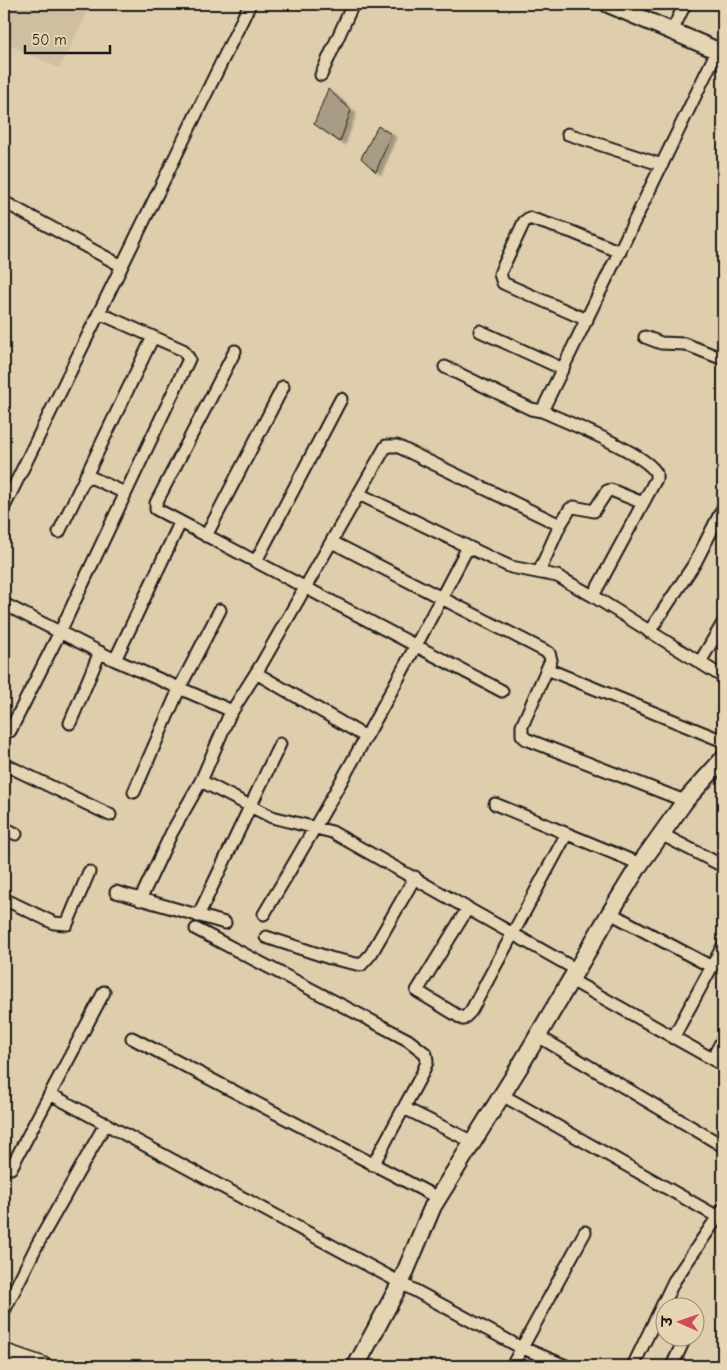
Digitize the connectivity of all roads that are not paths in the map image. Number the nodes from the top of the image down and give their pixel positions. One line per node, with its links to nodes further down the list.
1 (250, 4): 12 (street)
2 (353, 4): 7 (street)
3 (685, 4): 5 (street)
4 (612, 5): 5 (street)
5 (672, 31): 6 (street)
6 (720, 52): 9 (street)
7 (321, 75)
8 (568, 134): 9 (street)
9 (662, 164): 11 (street)
10 (4, 202): 12 (street)
11 (620, 252): 14 (street); 14 (street)
12 (122, 266): 13 (street)
13 (99, 313): 16 (street); 29 (street)
14 (586, 320): 21 (street)
15 (480, 331): 21 (street)
16 (154, 337): 25 (street); 26 (street)
17 (645, 337): 19 (street)
18 (236, 351): 31 (street)
19 (723, 359)
20 (445, 367): 24 (street)
21 (563, 369): 24 (street)
22 (283, 387): 34 (street)
23 (340, 399): 37 (street)
24 (542, 411): 28 (street)
25 (86, 475): 26 (street); 33 (street)
26 (124, 493): 45 (street)
27 (359, 494): 32 (street); 35 (street); 36 (street)
28 (642, 503): 32 (street); 40 (street)
29 (4, 507)
30 (723, 508): 46 (street)
31 (180, 523): 34 (street); 49 (street)
32 (560, 525): 38 (street)
33 (58, 532)
34 (206, 536): 37 (street)
35 (332, 542): 39 (street); 41 (street)
36 (468, 547): 38 (street); 41 (street)
37 (256, 561): 39 (street)
38 (539, 572): 40 (street)
39 (306, 587): 47 (street); 52 (street)
40 (593, 596): 46 (street)
41 (441, 598): 47 (street); 51 (street)
42 (4, 604): 45 (street)
43 (220, 610): 54 (street)
44 (723, 623): 50 (street)
45 (60, 632): 48 (street); 58 (street)
46 (649, 632): 50 (street)
47 (417, 645): 55 (street); 59 (street)
48 (100, 652): 49 (street); 57 (street)
49 (115, 660): 54 (street)
50 (700, 662): 53 (street)
51 (547, 669): 60 (street); 66 (street)
52 (256, 673): 56 (street); 59 (street)
53 (723, 677)
54 (180, 687): 56 (street); 65 (street)
55 (502, 691)
56 (232, 711): 64 (street)
57 (70, 722)
58 (10, 731)
59 (366, 738): 70 (street)
60 (723, 741)
61 (280, 744): 68 (street)
62 (723, 758): 66 (street)
63 (4, 764): 69 (street)
64 (200, 781): 68 (street); 81 (street)
65 (134, 792)
66 (684, 801): 73 (street)
67 (495, 804): 74 (street)
68 (249, 806): 70 (street); 85 (street)
69 (110, 814)
70 (316, 827): 78 (street); 84 (street)
71 (4, 828): 72 (street)
72 (16, 834)
73 (661, 834): 75 (street); 76 (street)
74 (566, 835): 75 (street); 88 (street)
75 (640, 864): 83 (street)
76 (723, 866)
77 (89, 872): 80 (street)
78 (414, 877): 82 (street); 89 (street)
79 (116, 892): 81 (street)
80 (4, 898)
81 (140, 900): 85 (street)
82 (468, 908): 88 (street); 88 (street)
83 (610, 913): 91 (street); 92 (street)
84 (264, 914)
85 (198, 916): 86 (street)
86 (224, 923)
87 (196, 929): 102 (street)
88 (512, 933): 92 (street)
89 (266, 937)
90 (723, 946): 91 (street)
91 (712, 967): 96 (street)
92 (574, 975): 94 (street); 96 (street)
93 (104, 992): 100 (street)
94 (538, 1036): 101 (street); 105 (street)
95 (132, 1038): 106 (street)
96 (673, 1038): 98 (street)
97 (723, 1039): 98 (street)
98 (712, 1059): 99 (street)
99 (723, 1065)
100 (50, 1094): 103 (street); 107 (street)
101 (502, 1095): 104 (street); 109 (street)
102 (404, 1108): 104 (street); 106 (street)
103 (106, 1123): 111 (street); 112 (street)
104 (473, 1142): 108 (street)
105 (723, 1146)
106 (374, 1165): 108 (street)
107 (11, 1168)
108 (438, 1198): 111 (street)
109 (721, 1213): 120 (street)
110 (585, 1232): 113 (street)
111 (401, 1282): 113 (street); 117 (street)
112 (4, 1311)
113 (521, 1347): 118 (street); 119 (street)
114 (680, 1348): 121 (street)
115 (4, 1353): 116 (main road)
116 (42, 1366)
117 (356, 1366)
118 (512, 1366)
119 (566, 1366)
120 (633, 1366)
121 (672, 1366)

